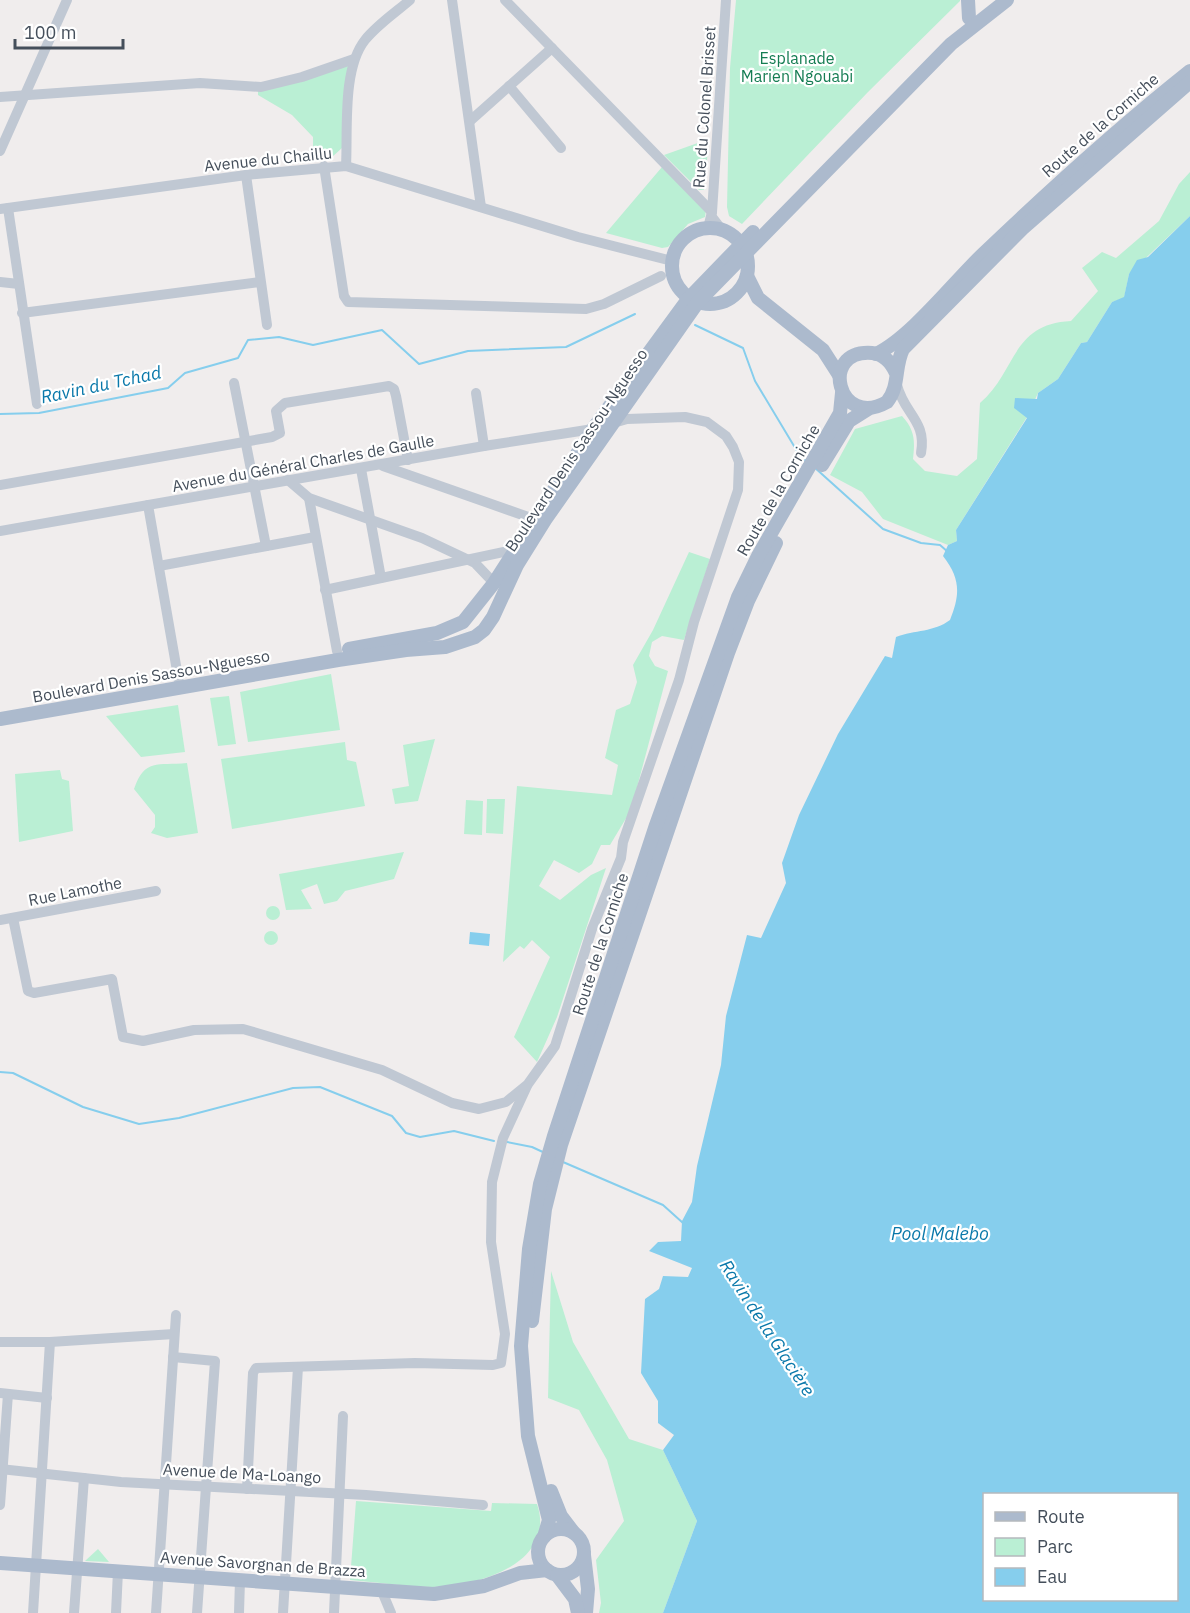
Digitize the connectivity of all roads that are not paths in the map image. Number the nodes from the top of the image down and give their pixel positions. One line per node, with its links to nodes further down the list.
1 (67, 0): 15 (street)
2 (410, 0): 11 (street)
3 (452, 0): 17 (street)
4 (505, 0): 10 (street)
5 (726, 0): 25 (street, Rue du Colonel Brisset)
6 (968, 0): 9 (main road)
7 (994, 0): 9 (main road, Boulevard Denis Sassou-Nguesso)
8 (1007, 0): 26 (main road, Boulevard Denis Sassou-Nguesso)
9 (969, 18): 26 (main road, Boulevard Denis Sassou-Nguesso)
10 (552, 48): 14 (street); 25 (street)
11 (354, 59): 15 (street); 21 (street)
12 (1190, 71): 39 (main road, Route de la Corniche)
13 (1190, 82): 42 (main road, Route de la Corniche)
14 (509, 86): 17 (street); 18 (street)
15 (26, 94): 16 (street); 19 (street)
16 (0, 97)
17 (470, 121): 23 (street)
18 (561, 148)
19 (0, 151)
20 (324, 166): 21 (street, Avenue du Chaillu); 22 (street, Avenue du Chaillu); 28 (street)
21 (346, 166): 23 (street, Avenue du Chaillu)
22 (246, 176): 24 (street, Avenue du Chaillu); 31 (street)
23 (481, 207): 27 (street, Avenue du Chaillu)
24 (4, 208): 32 (street)
25 (714, 222): 26 (main road); 27 (main road)
26 (743, 248): 29 (main road); 35 (main road, Boulevard Denis Sassou-Nguesso)
27 (672, 261): 35 (main road)
28 (661, 276)
29 (747, 276): 33 (main road); 34 (main road)
30 (0, 282): 32 (street)
31 (260, 282): 36 (street); 37 (street)
32 (19, 284): 36 (street)
33 (732, 296): 34 (main road); 35 (main road)
34 (758, 298): 38 (main road)
35 (694, 300): 49 (main road, Boulevard Denis Sassou-Nguesso); 50 (main road, Boulevard Denis Sassou-Nguesso)
36 (22, 313): 46 (street)
37 (267, 325)
38 (823, 350): 40 (main road); 41 (main road)
39 (876, 354): 40 (main road); 42 (main road)
40 (854, 355): 41 (main road)
41 (839, 375): 45 (main road)
42 (896, 379): 47 (main road); 48 (street)
43 (234, 383): 52 (street)
44 (476, 393): 53 (street)
45 (842, 393): 47 (main road); 51 (main road, Route de la Corniche)
46 (37, 404)
47 (873, 408): 48 (street); 51 (main road, Route de la Corniche)
48 (906, 409): 54 (street)
49 (611, 425): 50 (street, Avenue du Général Charles de Gaulle); 75 (main road, Boulevard Denis Sassou-Nguesso); 81 (street, Avenue du Général Charles de Gaulle)
50 (594, 429): 53 (street, Avenue du Général Charles de Gaulle); 63 (main road, Boulevard Denis Sassou-Nguesso)
51 (833, 436): 86 (main road, Route de la Corniche)
52 (247, 442): 55 (street); 59 (street); 60 (street)
53 (484, 446): 55 (street, Avenue du Général Charles de Gaulle)
54 (921, 453)
55 (408, 460): 56 (street, Avenue du Général Charles de Gaulle)
56 (383, 466): 57 (street, Avenue du Général Charles de Gaulle); 63 (street)
57 (361, 469): 58 (street, Avenue du Général Charles de Gaulle); 64 (street)
58 (288, 480): 60 (street, Avenue du Général Charles de Gaulle); 61 (street)
59 (0, 485)
60 (255, 485): 62 (street, Avenue du Général Charles de Gaulle); 67 (street)
61 (309, 498): 64 (street); 66 (street)
62 (147, 505): 65 (street, Avenue du Général Charles de Gaulle); 70 (street)
63 (534, 519): 68 (main road, Boulevard Denis Sassou-Nguesso)
64 (370, 522): 69 (street); 71 (street)
65 (0, 531)
66 (315, 537): 67 (street); 73 (street)
67 (266, 546): 70 (street)
68 (513, 550): 69 (street); 72 (main road, Boulevard Denis Sassou-Nguesso)
69 (462, 559): 71 (street); 72 (street)
70 (159, 566): 75 (street)
71 (381, 578): 73 (street)
72 (494, 583): 74 (main road, Boulevard Denis Sassou-Nguesso)
73 (325, 590): 74 (street)
74 (337, 651): 75 (main road, Boulevard Denis Sassou-Nguesso)
75 (180, 683): 76 (main road, Boulevard Denis Sassou-Nguesso); 77 (main road, Boulevard Denis Sassou-Nguesso)
76 (0, 711)
77 (0, 719)
78 (156, 891): 79 (street, Rue Lamothe)
79 (12, 918): 80 (street, Rue Lamothe); 81 (street)
80 (0, 920)
81 (528, 1084): 88 (street)
82 (176, 1315): 83 (street)
83 (174, 1334): 85 (street); 87 (street)
84 (0, 1342): 85 (street)
85 (50, 1342): 90 (street)
86 (526, 1346): 102 (main road, Route de la Corniche); 103 (main road, Route de la Corniche)
87 (172, 1357): 95 (street); 96 (street)
88 (298, 1367): 97 (street); 98 (street)
89 (4, 1393): 90 (street); 92 (street)
90 (47, 1398): 93 (street)
91 (343, 1416): 99 (street)
92 (1, 1469): 93 (street, Avenue de Ma-Loango); 100 (street)
93 (41, 1474): 94 (street, Avenue de Ma-Loango); 106 (street)
94 (84, 1478): 95 (street, Avenue de Ma-Loango); 107 (street)
95 (164, 1483): 96 (street, Avenue de Ma-Loango); 109 (street)
96 (205, 1486): 97 (street, Avenue de Ma-Loango); 112 (street)
97 (247, 1489): 98 (street, Avenue de Ma-Loango)
98 (289, 1491): 99 (street, Avenue de Ma-Loango); 114 (street)
99 (338, 1493): 101 (street, Avenue de Ma-Loango); 115 (street)
100 (0, 1505)
101 (483, 1505)
102 (574, 1533): 103 (main road); 104 (main road, Route de la Corniche)
103 (542, 1540): 110 (main road); 111 (main road, Route de la Corniche)
104 (584, 1555): 111 (main road); 127 (main road, Route de la Corniche)
105 (0, 1563): 106 (main road, Avenue Savorgnan de Brazza)
106 (36, 1566): 107 (main road, Avenue Savorgnan de Brazza); 117 (street)
107 (78, 1568): 108 (main road, Avenue Savorgnan de Brazza); 118 (street)
108 (118, 1571): 109 (main road, Avenue Savorgnan de Brazza); 119 (street)
109 (158, 1573): 112 (main road, Avenue Savorgnan de Brazza); 120 (street)
110 (520, 1573): 111 (main road, Avenue Savorgnan de Brazza); 116 (main road, Avenue Savorgnan de Brazza)
111 (552, 1573): 126 (main road, Route de la Corniche)
112 (198, 1577): 113 (main road, Avenue Savorgnan de Brazza); 121 (street)
113 (240, 1580): 114 (main road, Avenue Savorgnan de Brazza); 122 (street)
114 (285, 1583): 115 (main road, Avenue Savorgnan de Brazza); 123 (street)
115 (335, 1587): 116 (main road, Avenue Savorgnan de Brazza); 124 (street)
116 (381, 1589): 125 (street)
117 (33, 1613)
118 (74, 1613)
119 (116, 1613)
120 (156, 1613)
121 (197, 1613)
122 (239, 1613)
123 (283, 1613)
124 (334, 1613)
125 (391, 1613)
126 (578, 1613)
127 (586, 1613)

